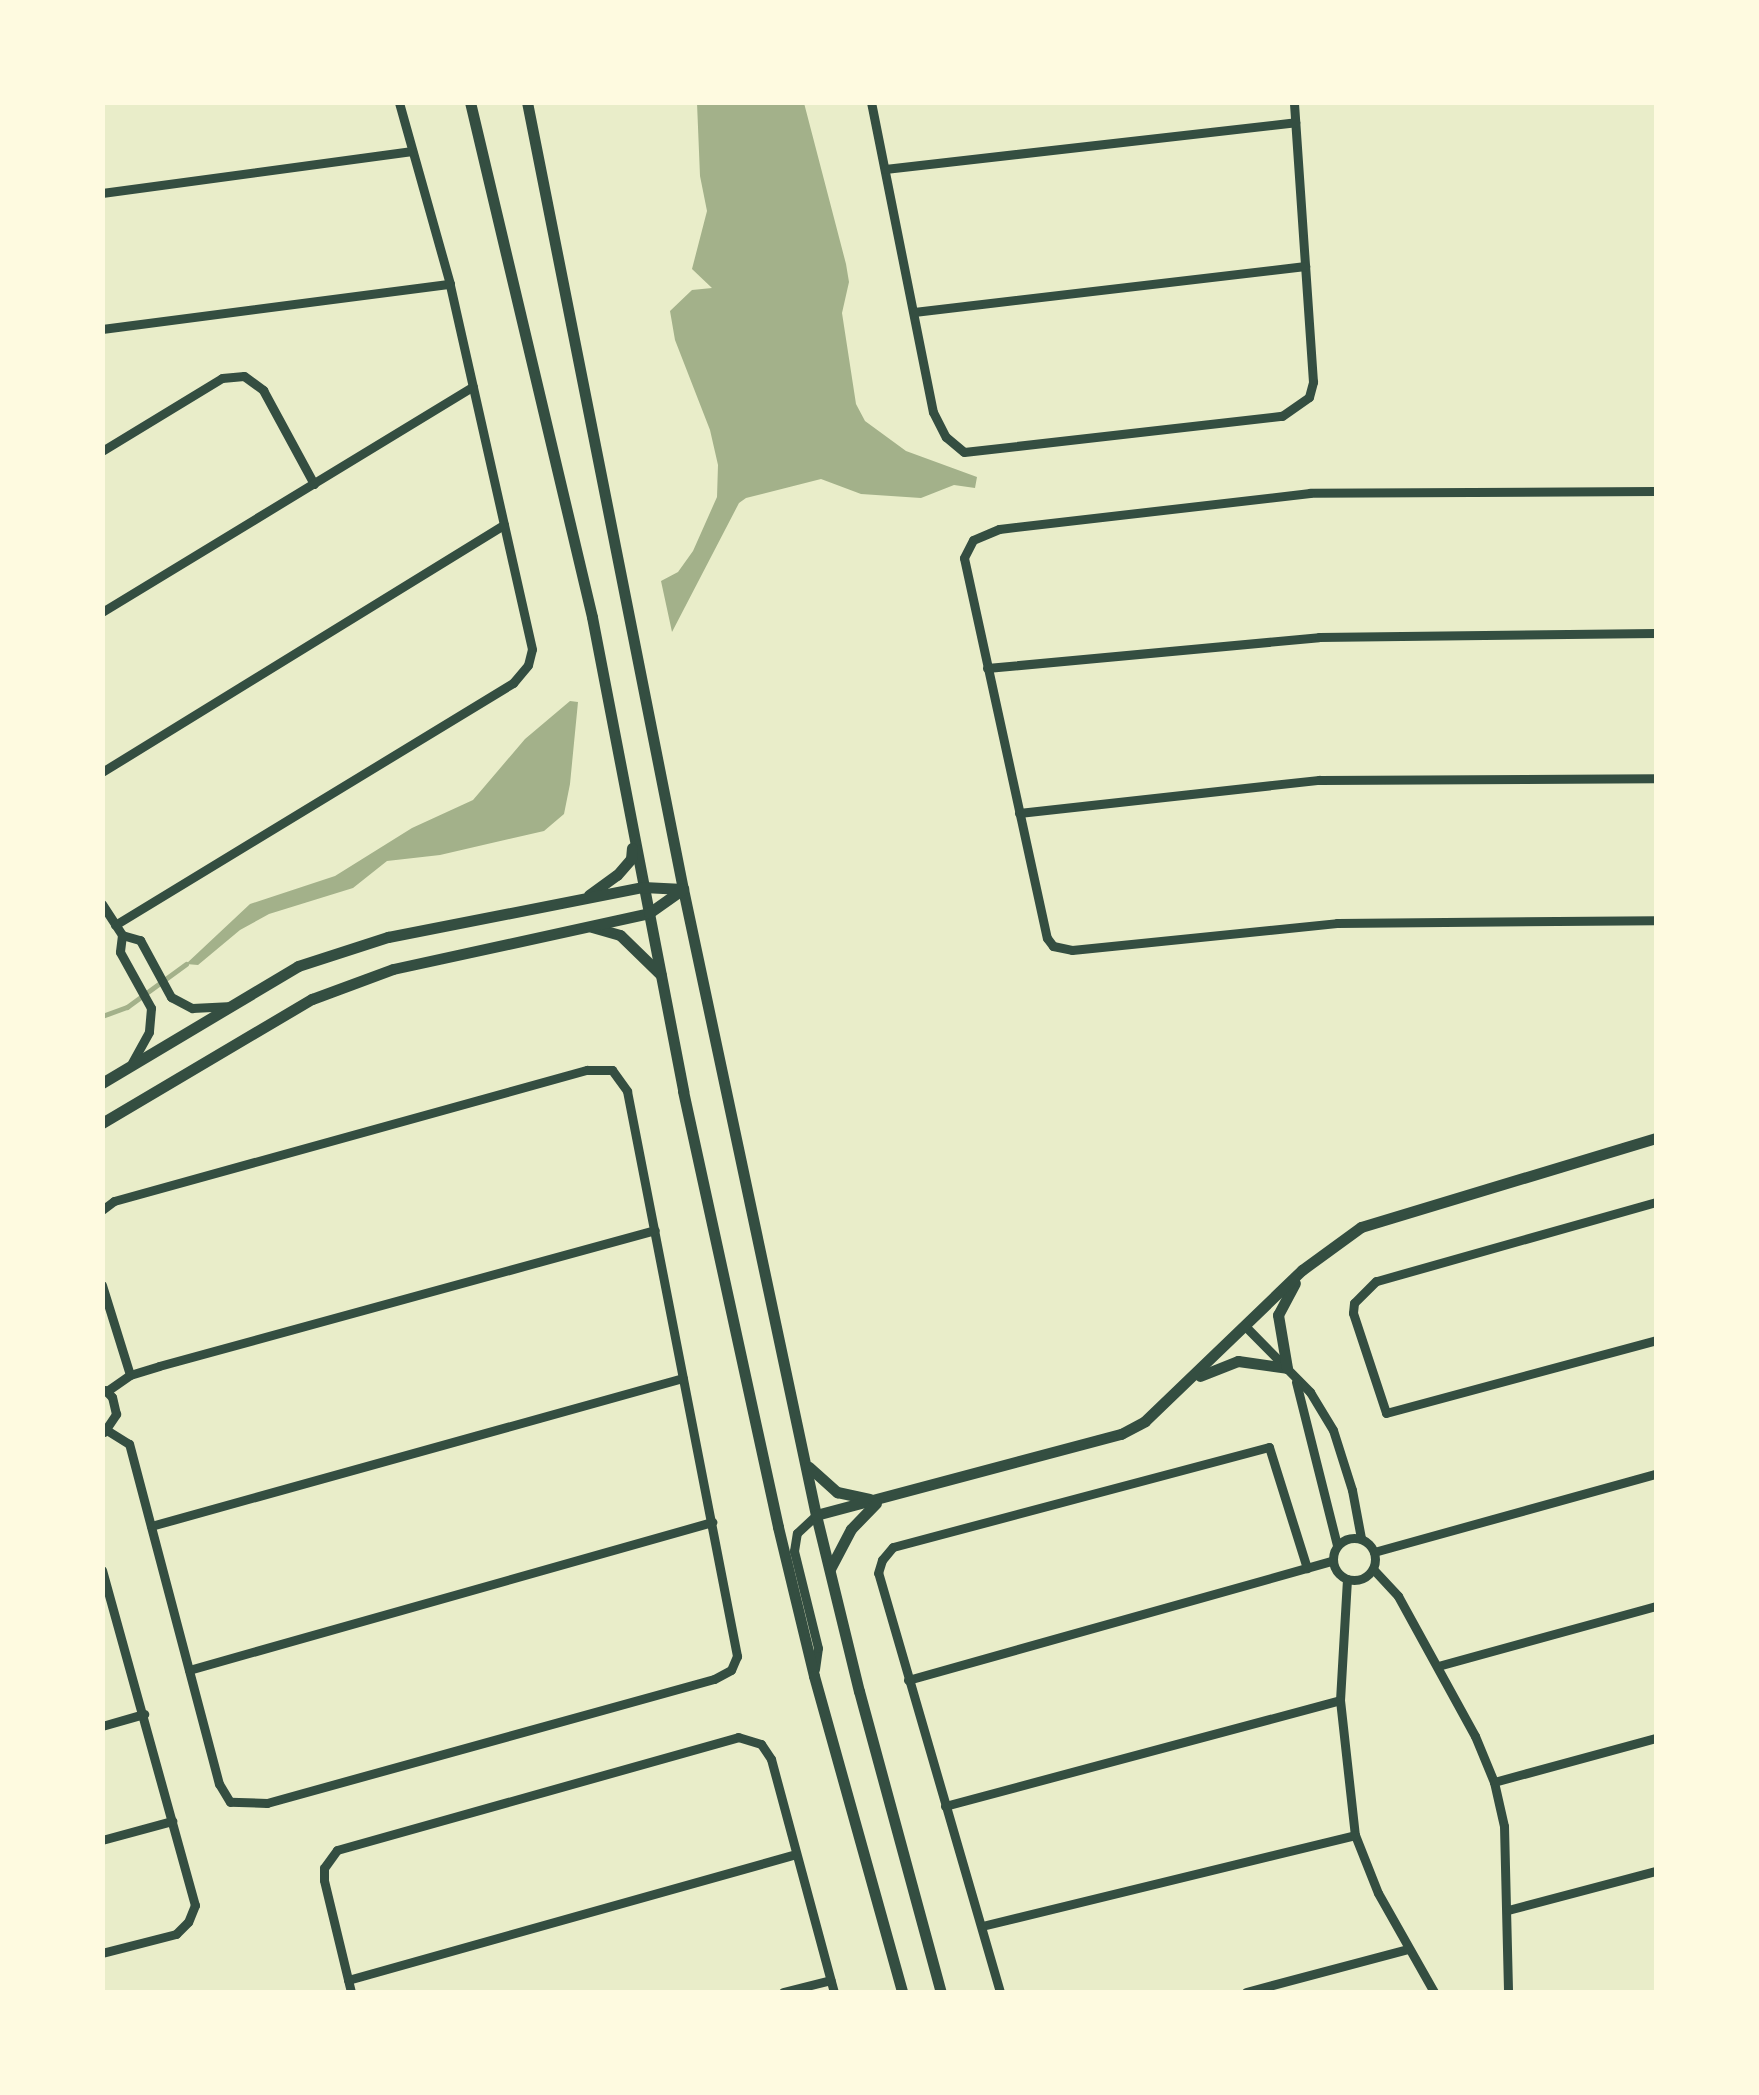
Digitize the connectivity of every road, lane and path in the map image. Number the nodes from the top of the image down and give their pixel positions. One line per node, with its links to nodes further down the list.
1 (398, 102): 7 (street)
2 (470, 102): 25 (street)
3 (527, 102): 27 (street)
4 (871, 102): 8 (street)
5 (1294, 102): 6 (street)
6 (1295, 122): 8 (street); 10 (street)
7 (412, 151): 9 (street); 11 (street)
8 (885, 169): 12 (street)
9 (102, 193)
10 (1305, 266): 12 (street); 12 (street)
11 (450, 284): 13 (street); 14 (street)
12 (914, 312)
13 (102, 329)
14 (473, 386): 16 (street); 18 (street)
15 (102, 451): 16 (street)
16 (314, 484): 19 (street)
17 (1656, 491): 21 (street)
18 (504, 525): 22 (street); 32 (street)
19 (102, 612)
20 (1656, 633): 21 (street)
21 (987, 668): 24 (street)
22 (102, 772)
23 (1656, 778): 24 (street)
24 (1019, 813): 31 (street)
25 (634, 838): 26 (street); 28 (street)
26 (643, 886): 27 (street); 28 (street); 30 (street)
27 (683, 889): 30 (street); 55 (street)
28 (581, 900): 36 (street)
29 (102, 904): 32 (street)
30 (649, 913): 33 (street); 35 (street)
31 (1656, 920)
32 (115, 925): 34 (street)
33 (588, 925): 35 (street); 39 (street)
34 (122, 935): 36 (street); 37 (street)
35 (660, 975): 75 (street)
36 (228, 1006): 37 (street)
37 (131, 1065): 38 (street)
38 (102, 1084)
39 (102, 1122)
40 (1656, 1138): 44 (street)
41 (1656, 1202): 47 (street)
42 (102, 1210): 43 (street)
43 (654, 1230): 49 (street); 50 (street)
44 (1302, 1270): 46 (street); 48 (street)
45 (102, 1285): 49 (street)
46 (1245, 1326): 48 (street); 51 (street)
47 (1656, 1340)
48 (1286, 1368): 51 (street); 52 (street)
49 (130, 1375): 53 (street)
50 (682, 1378): 59 (street); 60 (street)
51 (1187, 1382): 57 (street)
52 (1296, 1382): 61 (street); 62 (street)
53 (104, 1390): 54 (street)
54 (105, 1431): 60 (street)
55 (806, 1464): 57 (street); 58 (street)
56 (1656, 1474): 63 (street)
57 (879, 1500): 58 (street); 68 (street)
58 (816, 1515): 68 (street); 75 (street)
59 (712, 1522): 74 (street); 74 (street)
60 (151, 1526): 74 (street)
61 (1361, 1538): 62 (street); 63 (street)
62 (1337, 1545): 64 (street)
63 (1374, 1552): 66 (street)
64 (1332, 1561): 65 (street); 69 (street)
65 (1307, 1568): 76 (street); 76 (street)
66 (1373, 1569): 69 (street); 73 (street)
67 (102, 1570): 71 (street)
68 (830, 1570): 98 (street)
69 (1347, 1579): 77 (street)
70 (1656, 1606): 73 (street)
71 (114, 1610): 72 (street); 78 (street)
72 (102, 1614)
73 (1438, 1666): 81 (street)
74 (189, 1670)
75 (814, 1676): 97 (street)
76 (908, 1680): 82 (street)
77 (1340, 1700): 82 (street); 84 (street)
78 (144, 1714): 79 (street); 83 (street)
79 (102, 1726)
80 (1656, 1738): 81 (street)
81 (1494, 1782): 88 (street)
82 (945, 1806): 89 (street)
83 (172, 1821): 85 (street); 91 (street)
84 (1354, 1835): 89 (street); 90 (street)
85 (102, 1840)
86 (796, 1854): 92 (street); 92 (street); 93 (street)
87 (1656, 1872): 88 (street)
88 (1508, 1910): 102 (street)
89 (982, 1926): 99 (street)
90 (1408, 1950): 100 (street); 101 (street)
91 (102, 1953)
92 (348, 1980): 94 (street)
93 (831, 1980): 95 (street); 96 (street)
94 (351, 1992)
95 (783, 1992)
96 (834, 1992)
97 (902, 1992)
98 (941, 1992)
99 (1000, 1992)
100 (1246, 1992)
101 (1434, 1992)
102 (1508, 1992)

